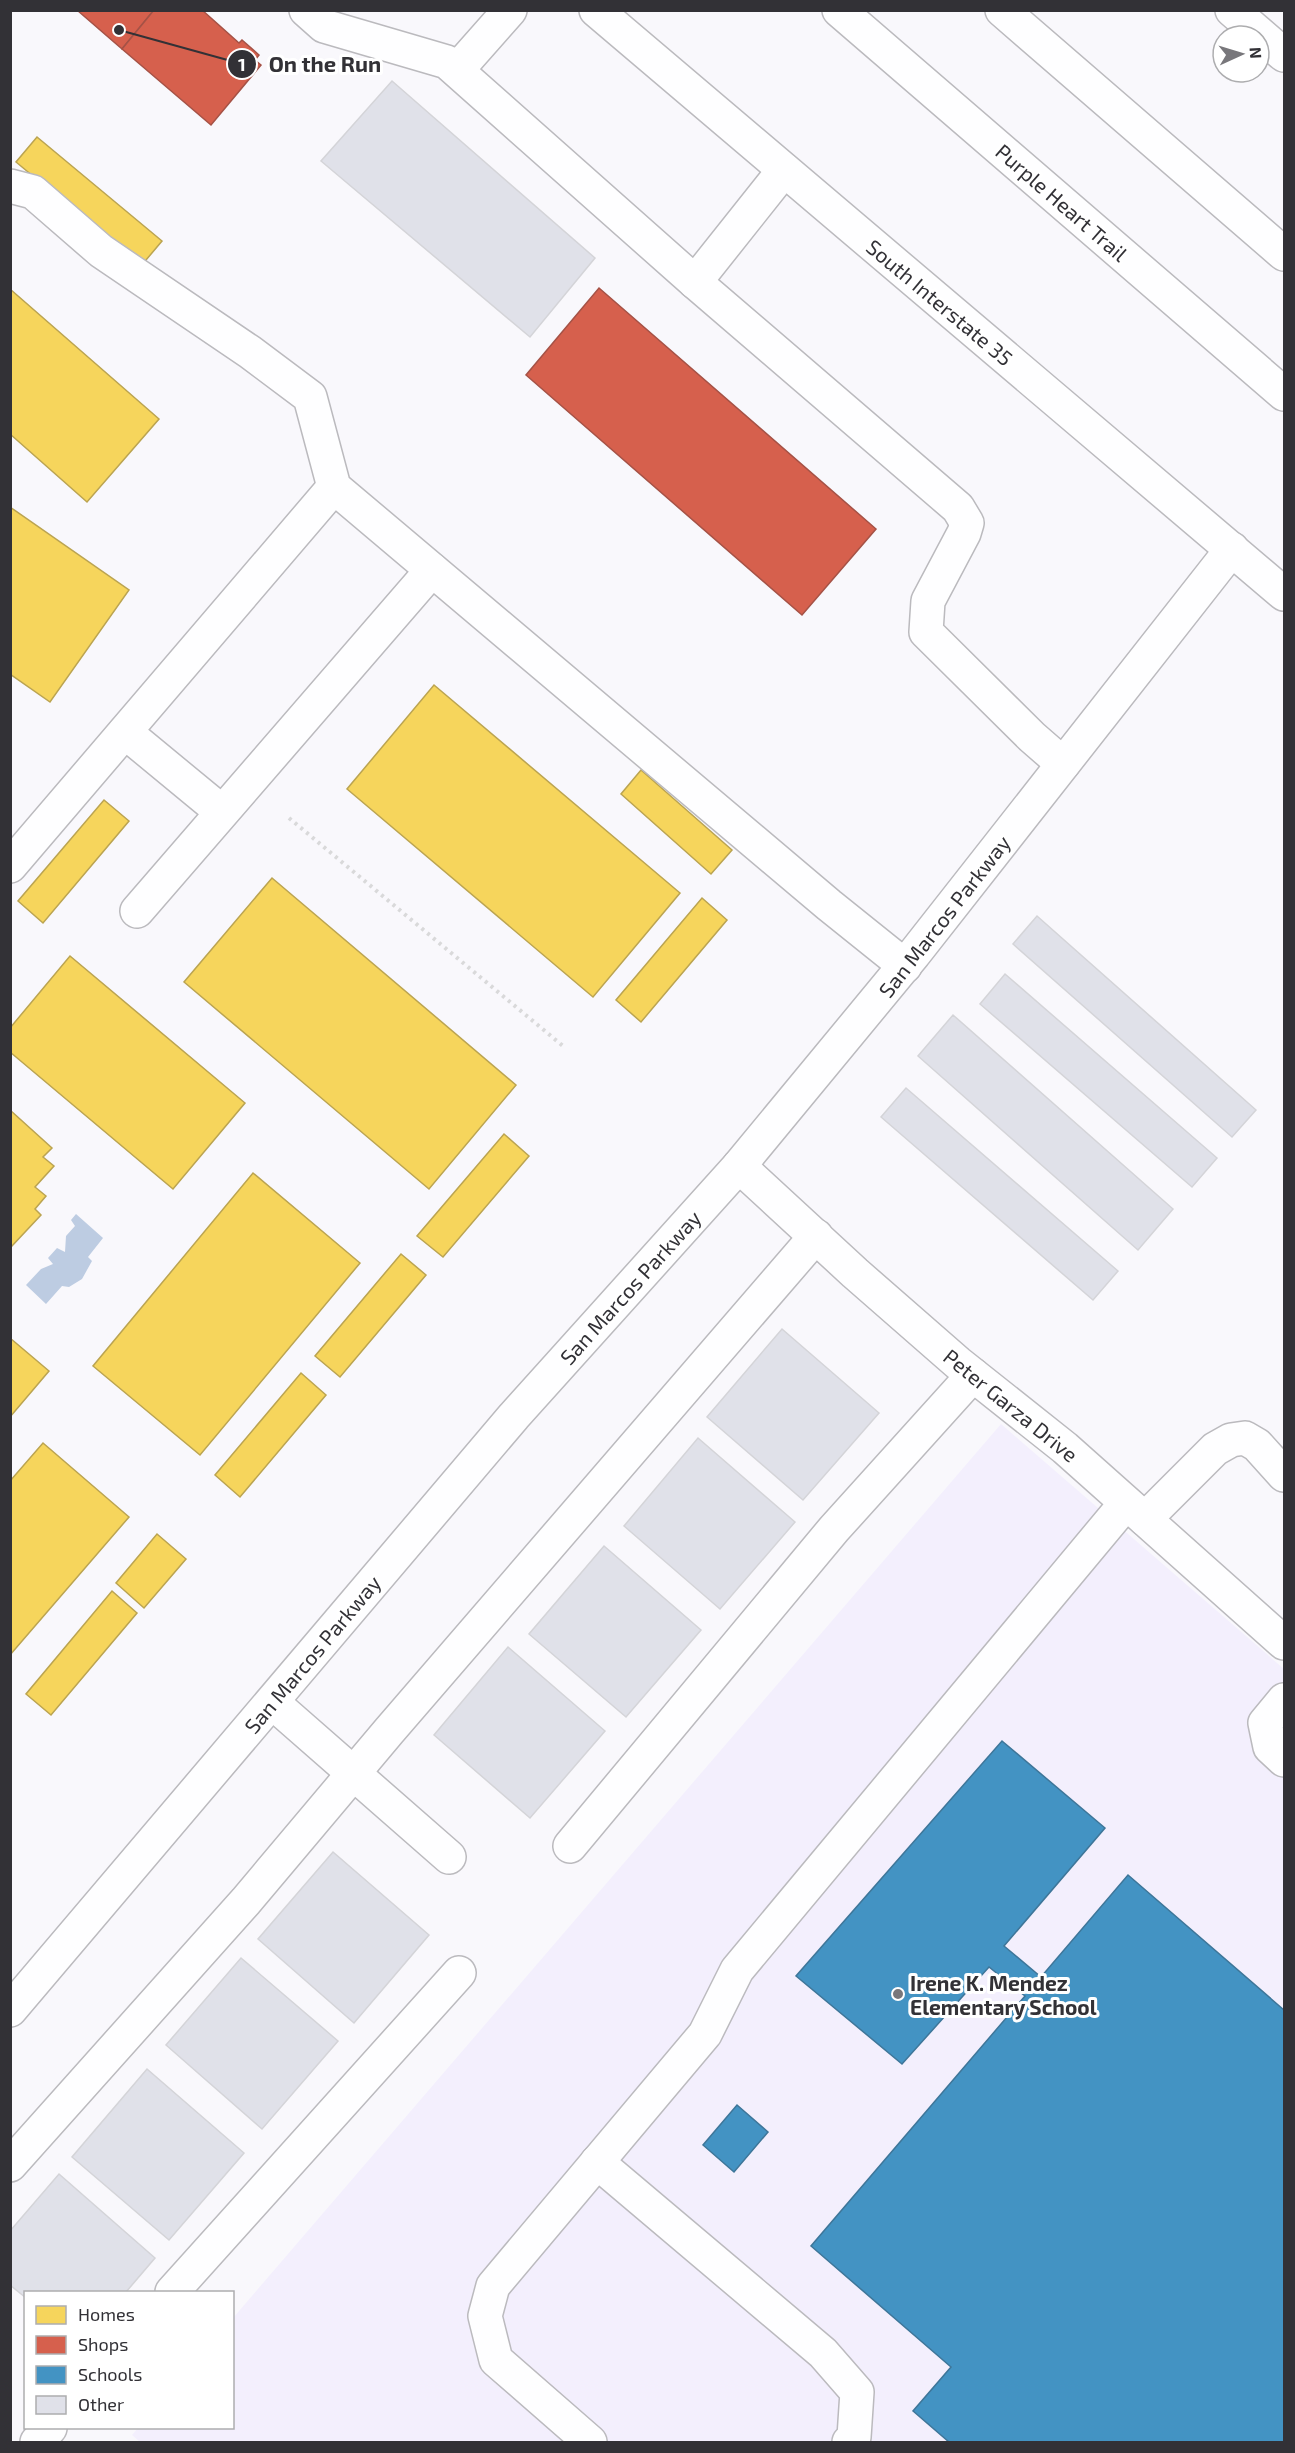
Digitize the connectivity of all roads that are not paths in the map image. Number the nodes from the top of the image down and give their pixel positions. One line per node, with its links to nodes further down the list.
1 (306, 10): 8 (main road)
2 (510, 10): 8 (main road)
3 (596, 10): 9 (main road, South Interstate 35)
4 (839, 10): 13 (main road, Purple Heart Trail)
5 (1002, 10): 11 (main road)
6 (1232, 10): 7 (main road)
7 (1284, 55)
8 (457, 70): 12 (main road)
9 (784, 170): 12 (main road); 15 (main road, South Interstate 35)
10 (10, 186): 14 (main road)
11 (1284, 254)
12 (695, 282): 19 (main road)
13 (1284, 394)
14 (334, 487): 16 (main road); 18 (main road)
15 (1232, 549): 17 (main road, South Interstate 35); 19 (main road, San Marcos Parkway)
16 (432, 570): 20 (main road); 23 (main road)
17 (1284, 594)
18 (125, 732): 20 (main road); 21 (main road)
19 (1063, 764): 23 (main road, San Marcos Parkway)
20 (222, 812): 22 (main road)
21 (10, 866)
22 (137, 911)
23 (905, 966): 24 (main road, San Marcos Parkway)
24 (739, 1166): 25 (main road, Peter Garza Drive); 31 (main road, San Marcos Parkway)
25 (816, 1236): 26 (main road, Peter Garza Drive); 33 (main road)
26 (973, 1375): 28 (main road, Peter Garza Drive); 34 (main road)
27 (1284, 1475): 28 (main road)
28 (1136, 1511): 29 (main road, Peter Garza Drive); 38 (main road)
29 (1284, 1643)
30 (1284, 1700): 32 (main road)
31 (272, 1702): 33 (main road); 37 (main road, San Marcos Parkway)
32 (1284, 1760)
33 (352, 1774): 35 (main road); 39 (main road)
34 (570, 1846)
35 (449, 1857)
36 (459, 1973): 40 (main road)
37 (10, 2010)
38 (597, 2162): 42 (main road); 44 (main road)
39 (10, 2165)
40 (173, 2291)
41 (48, 2429): 43 (main road)
42 (855, 2441)
43 (37, 2442)
44 (591, 2442)

